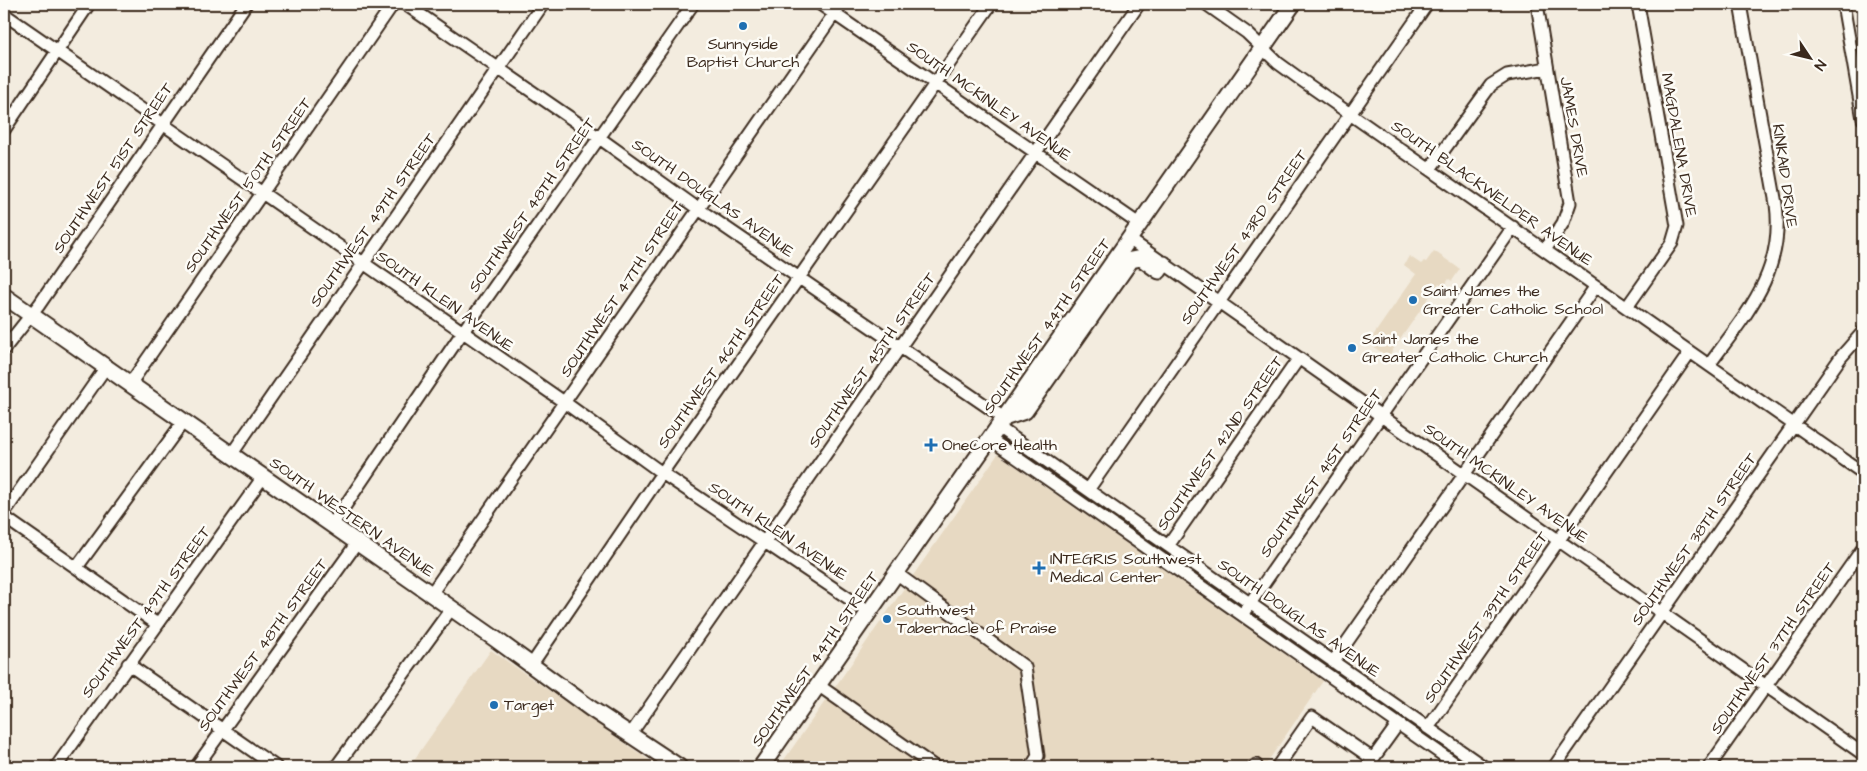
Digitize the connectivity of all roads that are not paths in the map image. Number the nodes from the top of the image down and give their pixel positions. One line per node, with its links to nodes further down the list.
1 (90, 4): 21 (street)
2 (246, 4): 27 (street, SOUTHWEST 51ST STREET)
3 (394, 4): 32 (street, SOUTHWEST 50TH STREET)
4 (405, 4): 22 (street, SOUTH DOUGLAS AVENUE)
5 (543, 4): 22 (street, SOUTHWEST 49TH STREET)
6 (693, 4): 29 (street, SOUTHWEST 48TH STREET)
7 (820, 4): 19 (street, SOUTH MCKINLEY AVENUE)
8 (841, 4): 19 (street, SOUTHWEST 47TH STREET)
9 (991, 4): 24 (street, SOUTHWEST 46TH STREET)
10 (1140, 4): 30 (street, SOUTHWEST 45TH STREET)
11 (1206, 4): 20 (street, SOUTH BLACKWELDER AVENUE)
12 (1293, 4): 20 (main road, SOUTHWEST 44TH STREET)
13 (1426, 4): 25 (street, SOUTHWEST 43RD STREET)
14 (1537, 4): 23 (street, JAMES DRIVE)
15 (1638, 4): 44 (street, MAGDALENA DRIVE)
16 (1740, 4): 52 (street, KINKAID DRIVE)
17 (1843, 4): 26 (street)
18 (4, 14): 21 (street, SOUTH KLEIN AVENUE)
19 (834, 14): 24 (street, SOUTH MCKINLEY AVENUE); 33 (street, SOUTHWEST 47TH STREET)
20 (1262, 48): 25 (street, SOUTH BLACKWELDER AVENUE); 34 (main road, SOUTHWEST 44TH STREET)
21 (56, 51): 27 (street, SOUTH KLEIN AVENUE); 28 (street)
22 (498, 68): 29 (street, SOUTH DOUGLAS AVENUE); 38 (street, SOUTHWEST 49TH STREET)
23 (1547, 68): 31 (street); 37 (street, JAMES DRIVE)
24 (936, 84): 30 (street, SOUTH MCKINLEY AVENUE); 40 (street, SOUTHWEST 46TH STREET)
25 (1350, 113): 31 (street, SOUTH BLACKWELDER AVENUE); 43 (street, SOUTHWEST 43RD STREET)
26 (1863, 119)
27 (163, 123): 32 (street, SOUTH KLEIN AVENUE); 45 (street, SOUTHWEST 51ST STREET)
28 (4, 130)
29 (598, 137): 33 (street, SOUTH DOUGLAS AVENUE); 47 (street, SOUTHWEST 48TH STREET)
30 (1034, 153): 34 (street, SOUTH MCKINLEY AVENUE); 48 (street, SOUTHWEST 45TH STREET)
31 (1430, 169): 35 (street, SOUTH BLACKWELDER AVENUE)
32 (262, 194): 38 (street, SOUTH KLEIN AVENUE); 54 (street, SOUTHWEST 50TH STREET)
33 (697, 208): 40 (street, SOUTH DOUGLAS AVENUE); 55 (street, SOUTHWEST 47TH STREET)
34 (1139, 224): 36 (main road, SOUTHWEST 44TH STREET)
35 (1513, 227): 37 (street, SOUTH BLACKWELDER AVENUE); 56 (street, SOUTHWEST 41ST STREET)
36 (1129, 239): 39 (street, SOUTH MCKINLEY AVENUE); 59 (main road, SOUTHWEST 44TH STREET)
37 (1545, 250): 41 (street, SOUTH BLACKWELDER AVENUE)
38 (363, 263): 47 (street, SOUTH KLEIN AVENUE); 60 (street, SOUTHWEST 49TH STREET)
39 (1162, 267): 43 (street, SOUTH MCKINLEY AVENUE); 59 (main road)
40 (798, 278): 48 (street, SOUTH DOUGLAS AVENUE); 61 (street, SOUTHWEST 46TH STREET)
41 (1596, 286): 44 (street, SOUTH BLACKWELDER AVENUE); 63 (street)
42 (4, 296): 45 (main road, SOUTH WESTERN AVENUE)
43 (1219, 302): 51 (street, SOUTH MCKINLEY AVENUE); 65 (street, SOUTHWEST 43RD STREET)
44 (1627, 307): 50 (street, SOUTH BLACKWELDER AVENUE)
45 (30, 315): 49 (street, SOUTHWEST 51ST STREET); 53 (main road, SOUTH WESTERN AVENUE)
46 (1863, 332): 58 (street, SOUTHWEST 38TH STREET)
47 (462, 333): 55 (street, SOUTH KLEIN AVENUE); 68 (street, SOUTHWEST 48TH STREET)
48 (902, 347): 59 (street, SOUTH DOUGLAS AVENUE); 70 (street, SOUTHWEST 45TH STREET)
49 (4, 349)
50 (1690, 352): 52 (street, SOUTH BLACKWELDER AVENUE); 69 (street, SOUTHWEST 39TH STREET)
51 (1298, 358): 56 (street, SOUTH MCKINLEY AVENUE); 72 (street, SOUTHWEST 42ND STREET)
52 (1710, 365): 58 (street, SOUTH BLACKWELDER AVENUE)
53 (106, 367): 54 (main road, SOUTH WESTERN AVENUE); 66 (street)
54 (130, 384): 57 (main road, SOUTH WESTERN AVENUE)
55 (564, 402): 61 (street, SOUTH KLEIN AVENUE); 76 (street, SOUTHWEST 47TH STREET)
56 (1381, 415): 63 (street, SOUTH MCKINLEY AVENUE); 77 (street, SOUTHWEST 41ST STREET)
57 (183, 422): 60 (main road, SOUTH WESTERN AVENUE); 74 (street)
58 (1794, 424): 62 (street, SOUTH BLACKWELDER AVENUE); 80 (street, SOUTHWEST 38TH STREET)
59 (997, 428): 65 (street, SOUTH DOUGLAS AVENUE); 75 (main road, SOUTHWEST 44TH STREET); 81 (street, SOUTH DOUGLAS AVENUE)
60 (232, 455): 64 (main road, SOUTH WESTERN AVENUE)
61 (662, 473): 70 (street, SOUTH KLEIN AVENUE); 85 (street, SOUTHWEST 46TH STREET)
62 (1863, 473)
63 (1464, 474): 69 (street, SOUTH MCKINLEY AVENUE); 83 (street)
64 (263, 477): 68 (main road, SOUTH WESTERN AVENUE); 82 (street, SOUTHWEST 49TH STREET)
65 (1088, 490): 72 (street, SOUTH DOUGLAS AVENUE)
66 (4, 513)
67 (4, 517): 74 (street)
68 (332, 525): 71 (main road, SOUTH WESTERN AVENUE)
69 (1559, 540): 80 (street, SOUTH MCKINLEY AVENUE); 89 (street, SOUTHWEST 39TH STREET)
70 (766, 541): 79 (street, SOUTH KLEIN AVENUE); 91 (street, SOUTHWEST 45TH STREET)
71 (357, 543): 76 (main road, SOUTH WESTERN AVENUE); 90 (street, SOUTHWEST 48TH STREET)
72 (1168, 546): 77 (street, SOUTH DOUGLAS AVENUE)
73 (1863, 548): 87 (street, SOUTHWEST 37TH STREET)
74 (77, 566): 82 (street)
75 (896, 573): 79 (main road, SOUTHWEST 44TH STREET); 101 (street)
76 (431, 594): 78 (main road, SOUTH WESTERN AVENUE)
77 (1250, 603): 81 (street, SOUTHWEST 41ST STREET); 83 (street, SOUTH DOUGLAS AVENUE)
78 (451, 609): 85 (main road, SOUTH WESTERN AVENUE); 97 (street)
79 (869, 612): 86 (main road, SOUTHWEST 44TH STREET)
80 (1663, 613): 87 (street, SOUTH MCKINLEY AVENUE); 105 (street, SOUTHWEST 38TH STREET)
81 (1242, 615): 88 (street, SOUTH DOUGLAS AVENUE)
82 (157, 624): 84 (street, SOUTHWEST 49TH STREET)
83 (1333, 662): 89 (street, SOUTH DOUGLAS AVENUE)
84 (128, 664): 90 (street); 94 (street, SOUTHWEST 49TH STREET)
85 (532, 664): 91 (main road, SOUTH WESTERN AVENUE)
86 (818, 686): 99 (main road, SOUTHWEST 44TH STREET); 100 (street)
87 (1766, 686): 92 (street, SOUTH MCKINLEY AVENUE); 106 (street, SOUTHWEST 37TH STREET)
88 (1398, 724): 93 (street); 103 (street, SOUTH DOUGLAS AVENUE)
89 (1428, 728): 104 (street, SOUTH DOUGLAS AVENUE)
90 (221, 730): 95 (street, SOUTHWEST 48TH STREET); 96 (street)
91 (630, 735): 98 (main road, SOUTH WESTERN AVENUE)
92 (1863, 754)
93 (1370, 763): 102 (street)
94 (56, 767)
95 (196, 767)
96 (276, 767)
97 (336, 767)
98 (680, 767)
99 (761, 767)
100 (935, 767)
101 (1031, 767)
102 (1277, 767)
103 (1460, 767)
104 (1484, 767)
105 (1554, 767)
106 (1709, 767)

